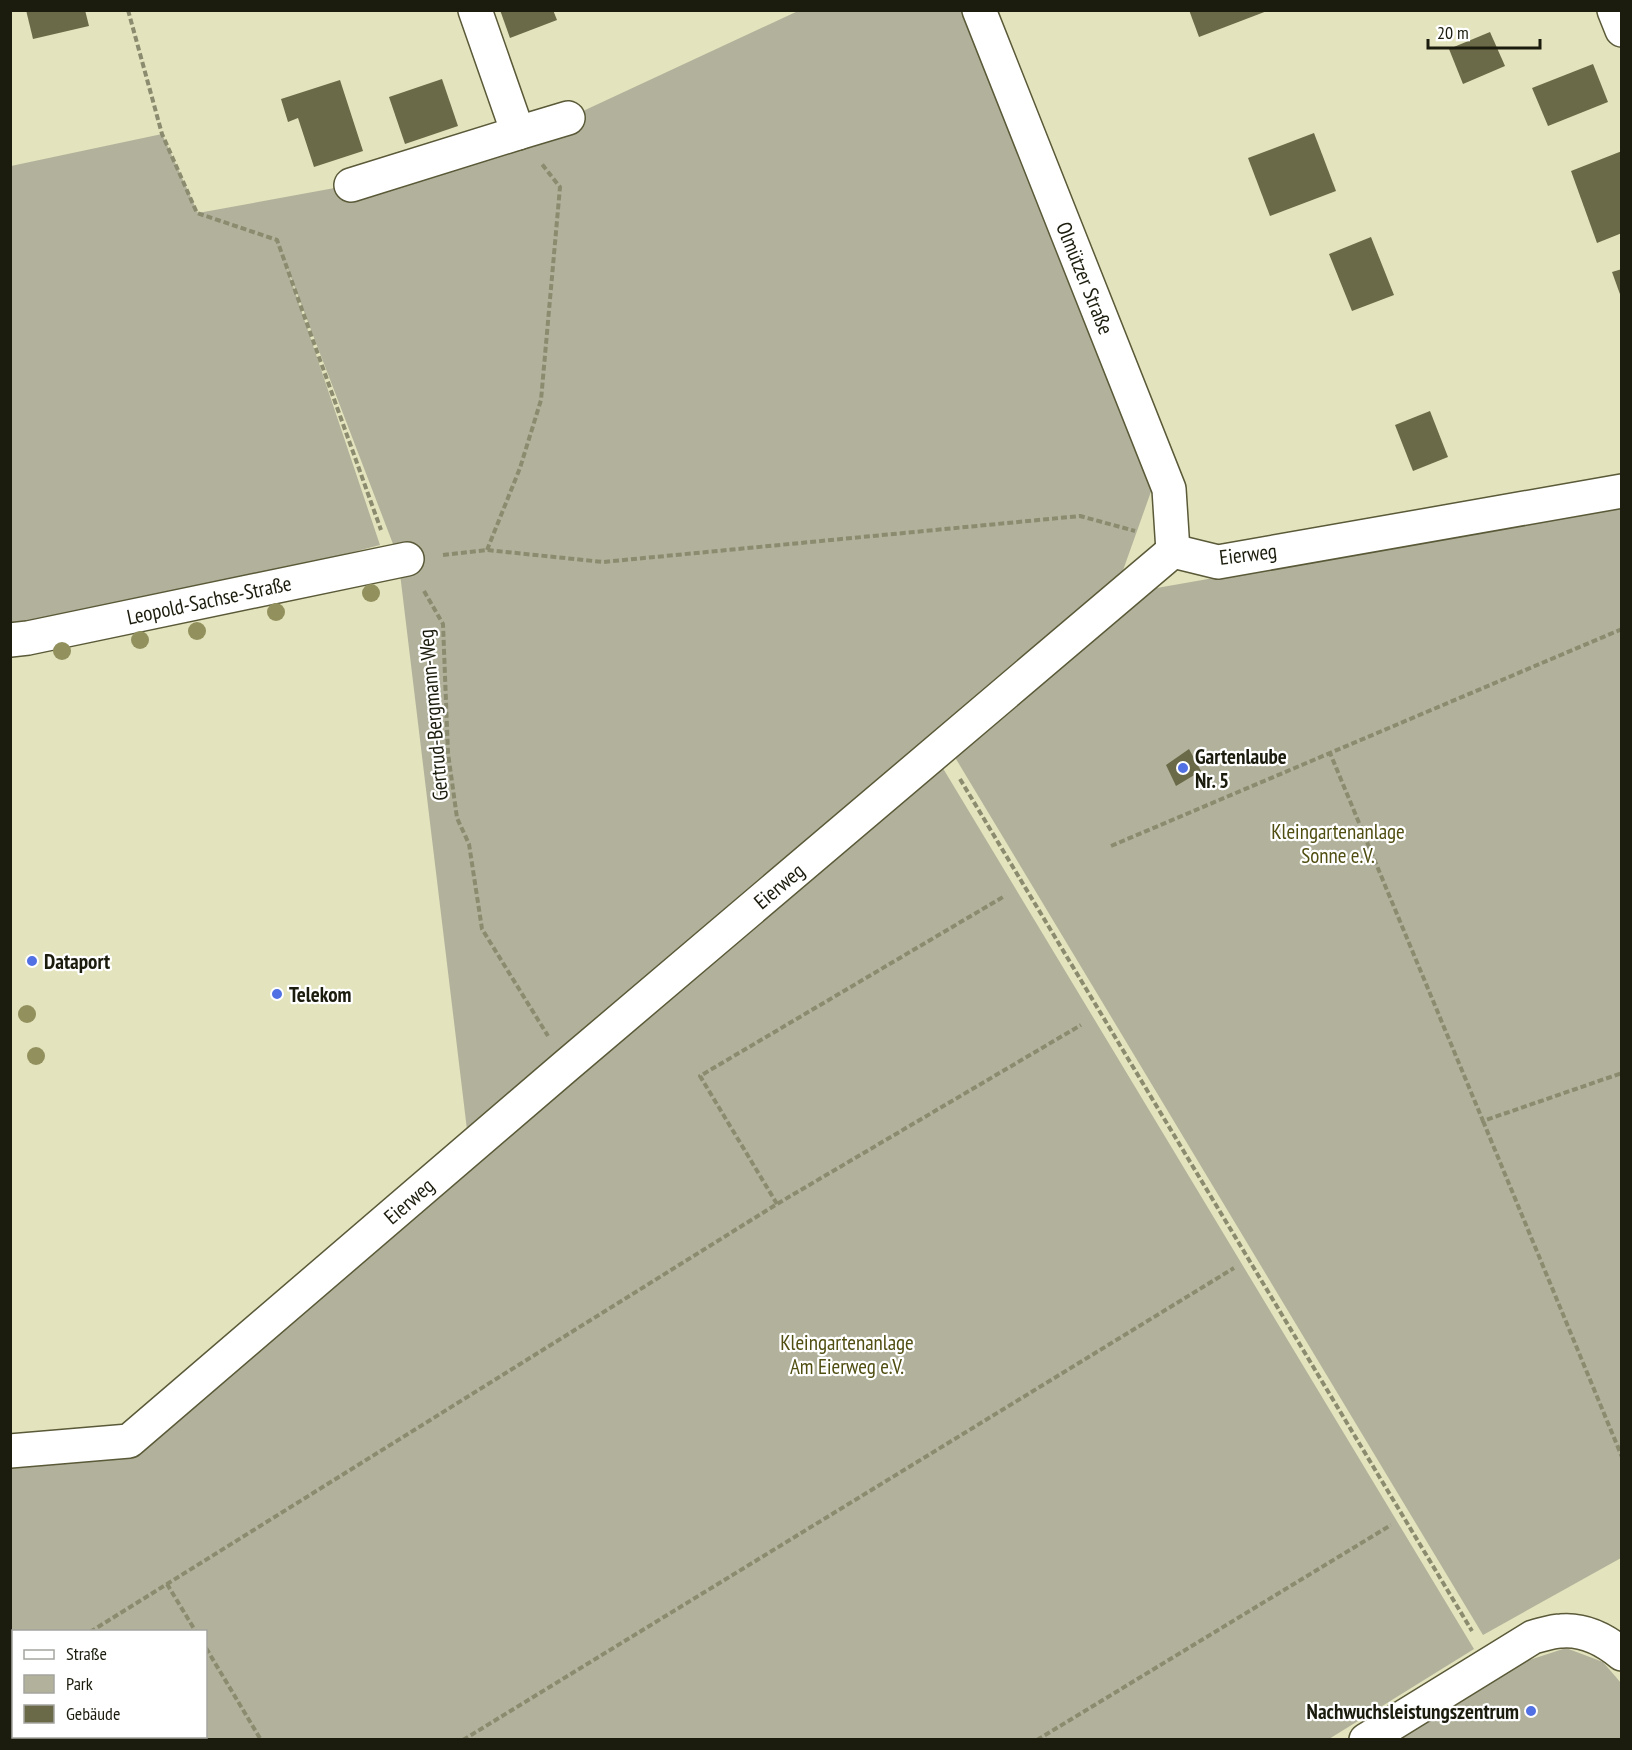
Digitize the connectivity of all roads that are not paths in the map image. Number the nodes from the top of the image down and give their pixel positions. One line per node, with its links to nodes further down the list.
1 (475, 10): 6 (street)
2 (979, 10): 9 (street, Olmützer Straße)
3 (1614, 10): 4 (street)
4 (1622, 30)
5 (568, 118): 6 (street)
6 (518, 134): 7 (street)
7 (351, 185)
8 (1622, 491): 9 (street, Eierweg)
9 (1173, 550): 12 (street, Eierweg)
10 (407, 559): 11 (street, Leopold-Sachse-Straße)
11 (10, 640)
12 (10, 1451)
13 (1622, 1654): 14 (street)
14 (1366, 1740)

